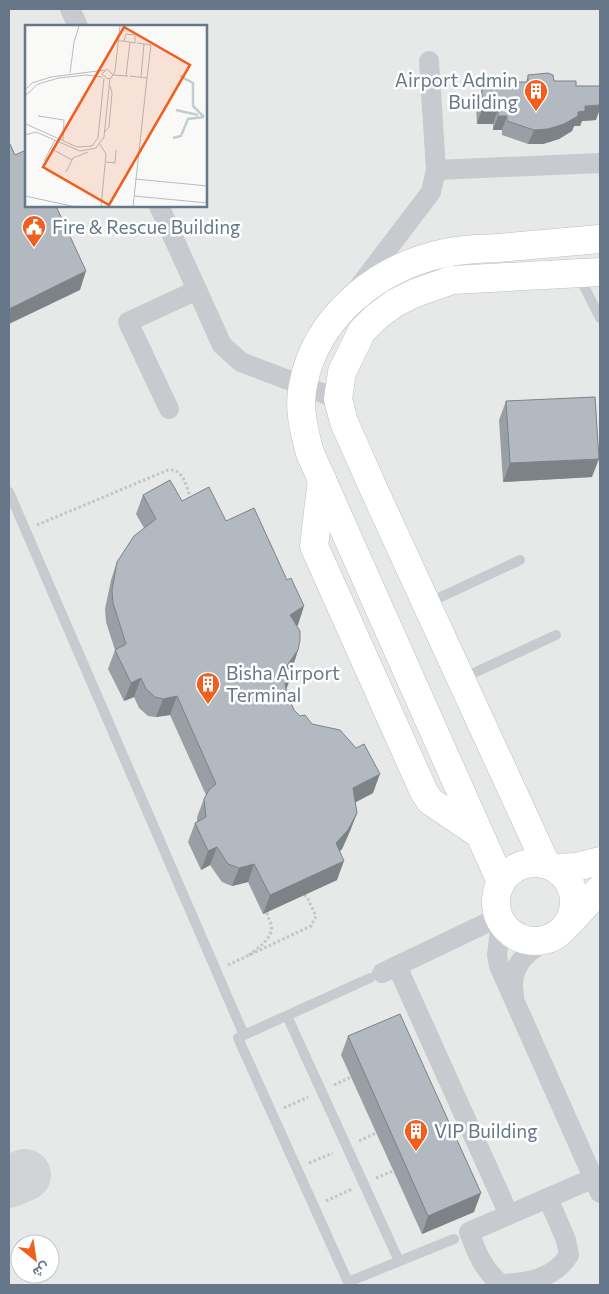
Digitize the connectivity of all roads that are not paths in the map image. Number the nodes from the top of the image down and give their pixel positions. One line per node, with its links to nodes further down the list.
1 (70, 9): 2 (street)
2 (78, 25)
3 (429, 61): 5 (street)
4 (600, 163): 5 (street)
5 (436, 170): 10 (street)
6 (159, 208): 9 (street)
7 (600, 240): 10 (street)
8 (589, 273): 11 (lane); 13 (street)
9 (197, 290): 12 (street); 14 (street)
10 (345, 306): 12 (street)
11 (600, 318)
12 (302, 386): 13 (street); 22 (street)
13 (338, 399): 17 (street)
14 (169, 409)
15 (9, 492): 29 (lane)
16 (520, 560): 17 (lane)
17 (425, 604): 19 (street)
18 (556, 635): 19 (lane)
19 (459, 680): 21 (street)
20 (600, 861): 21 (street)
21 (550, 866): 22 (street); 25 (street)
22 (501, 882): 24 (street)
23 (600, 889): 25 (street)
24 (500, 919): 25 (street); 26 (street); 27 (street)
25 (562, 929): 27 (street)
26 (383, 972): 28 (lane); 32 (street)
27 (516, 1004): 30 (street)
28 (287, 1016): 29 (lane); 34 (lane)
29 (244, 1035): 34 (lane)
30 (597, 1185): 31 (street)
31 (548, 1198): 32 (street); 32 (street)
32 (509, 1215)
33 (454, 1239): 34 (lane)
34 (399, 1261)

